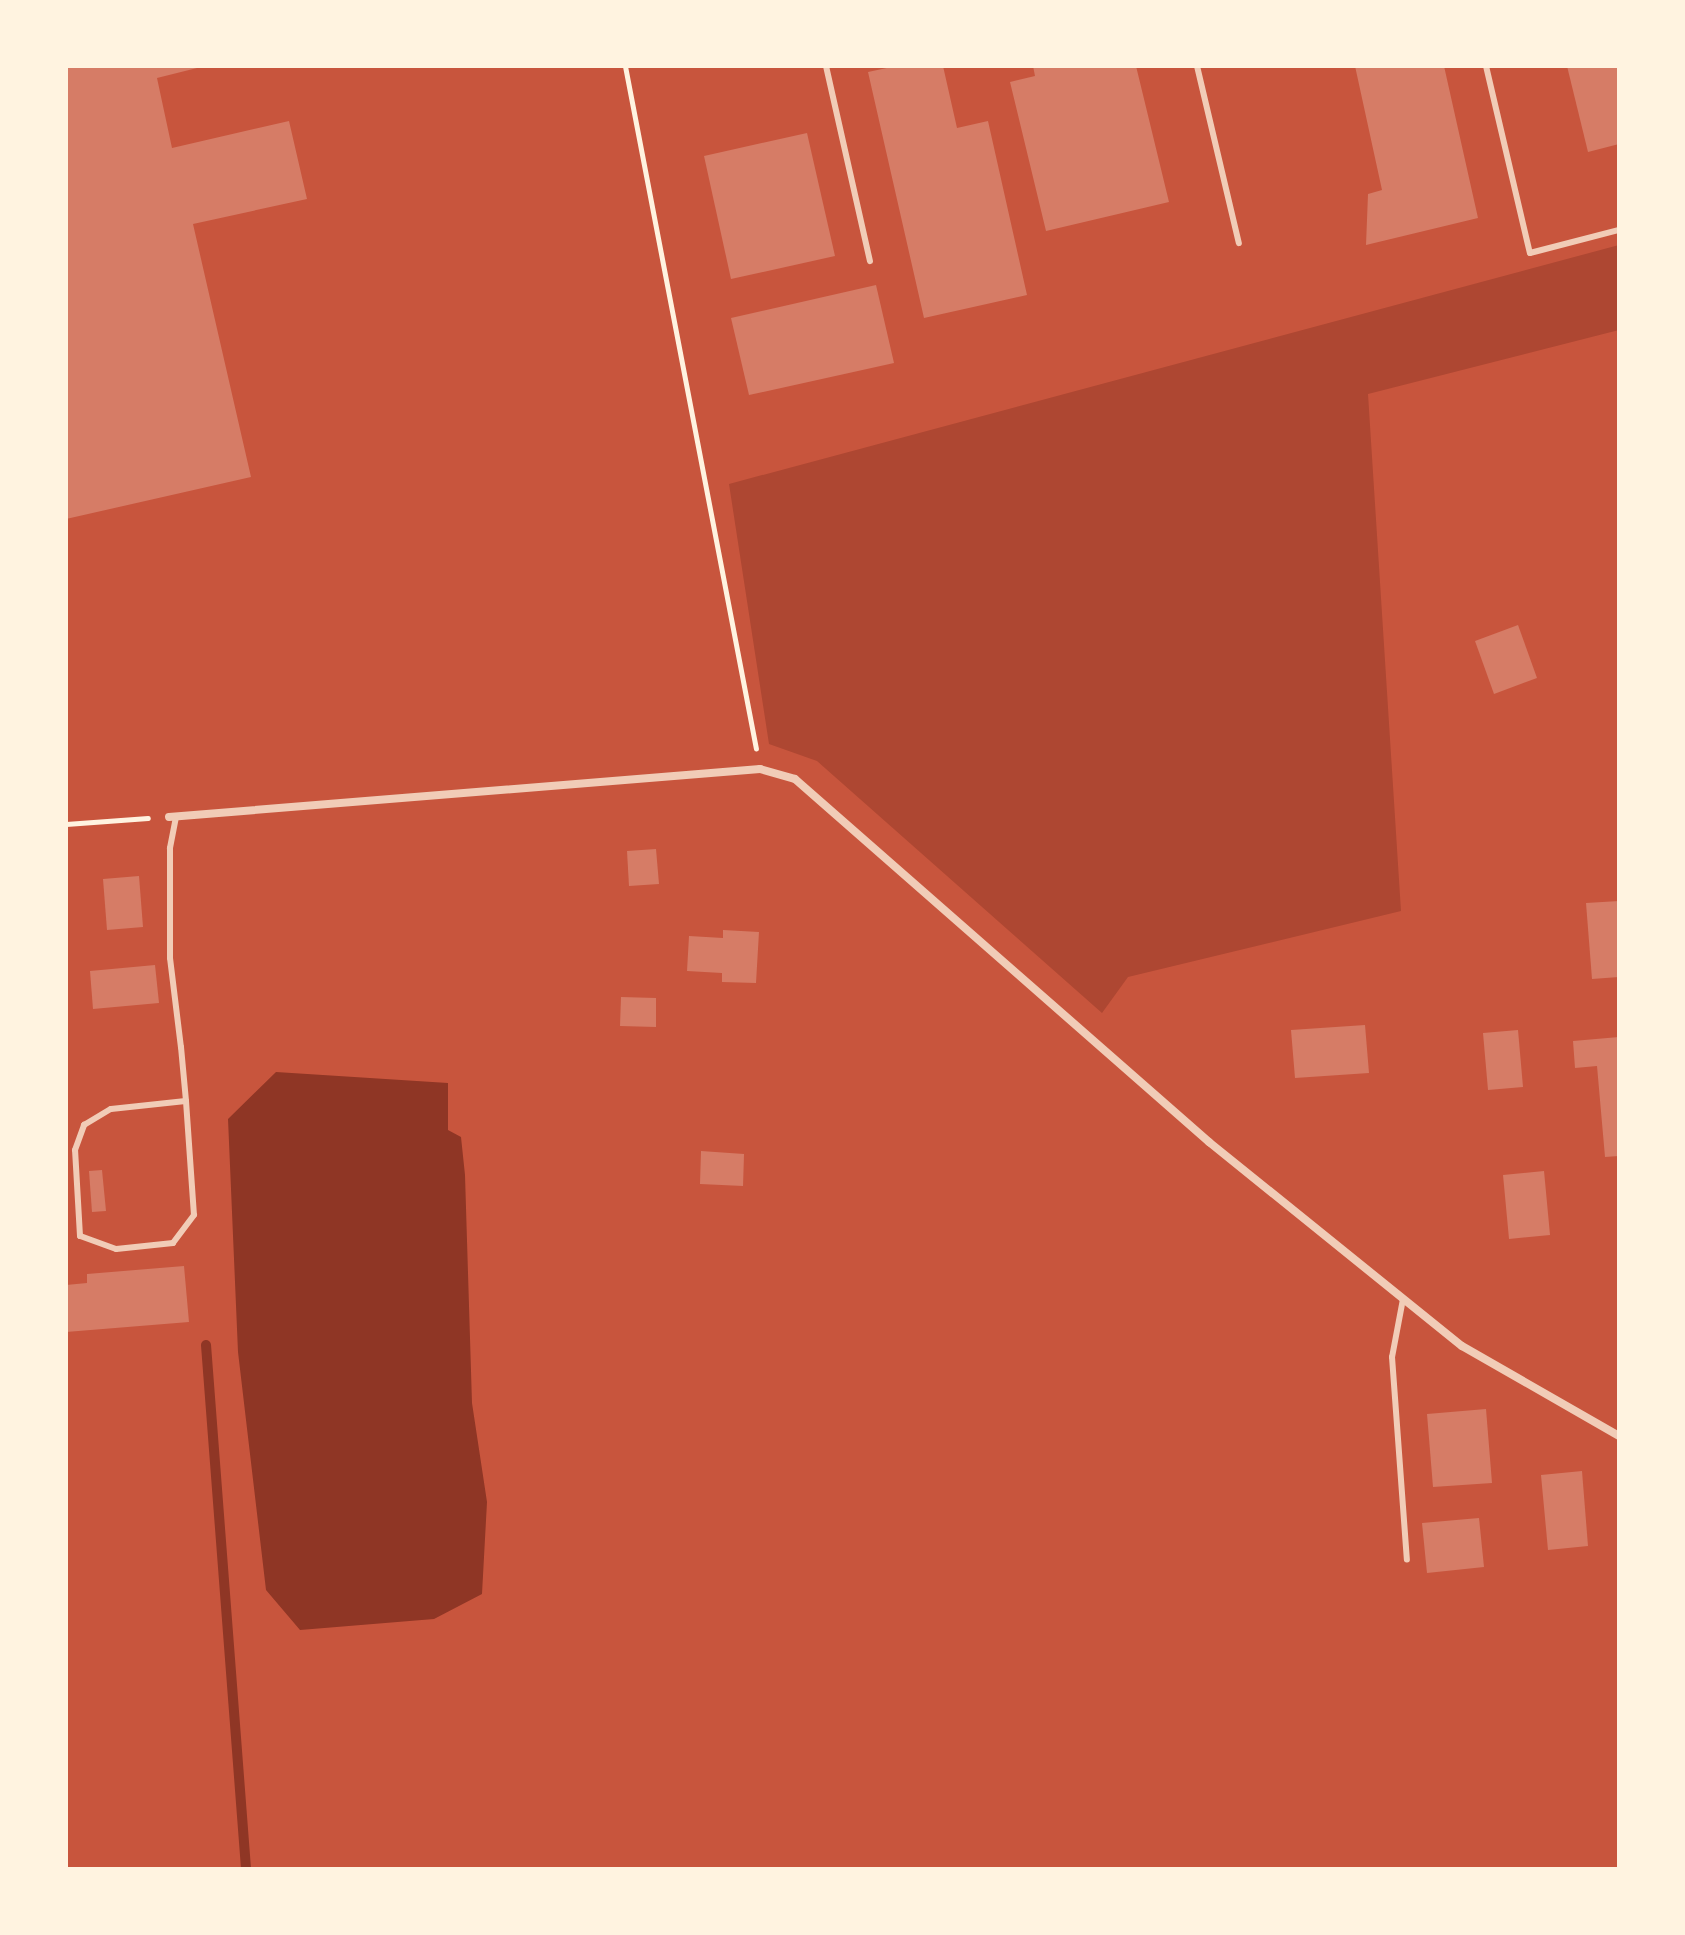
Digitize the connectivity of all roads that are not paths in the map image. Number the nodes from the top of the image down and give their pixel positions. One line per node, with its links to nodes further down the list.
1 (826, 66): 6 (lane)
2 (1197, 66): 5 (lane)
3 (1486, 66): 4 (lane)
4 (1619, 230)
5 (1239, 243)
6 (870, 261)
7 (173, 817): 8 (lane); 9 (street)
8 (186, 1101): 8 (lane)
9 (1403, 1299): 10 (street); 11 (lane)
10 (1619, 1436)
11 (1407, 1559)

